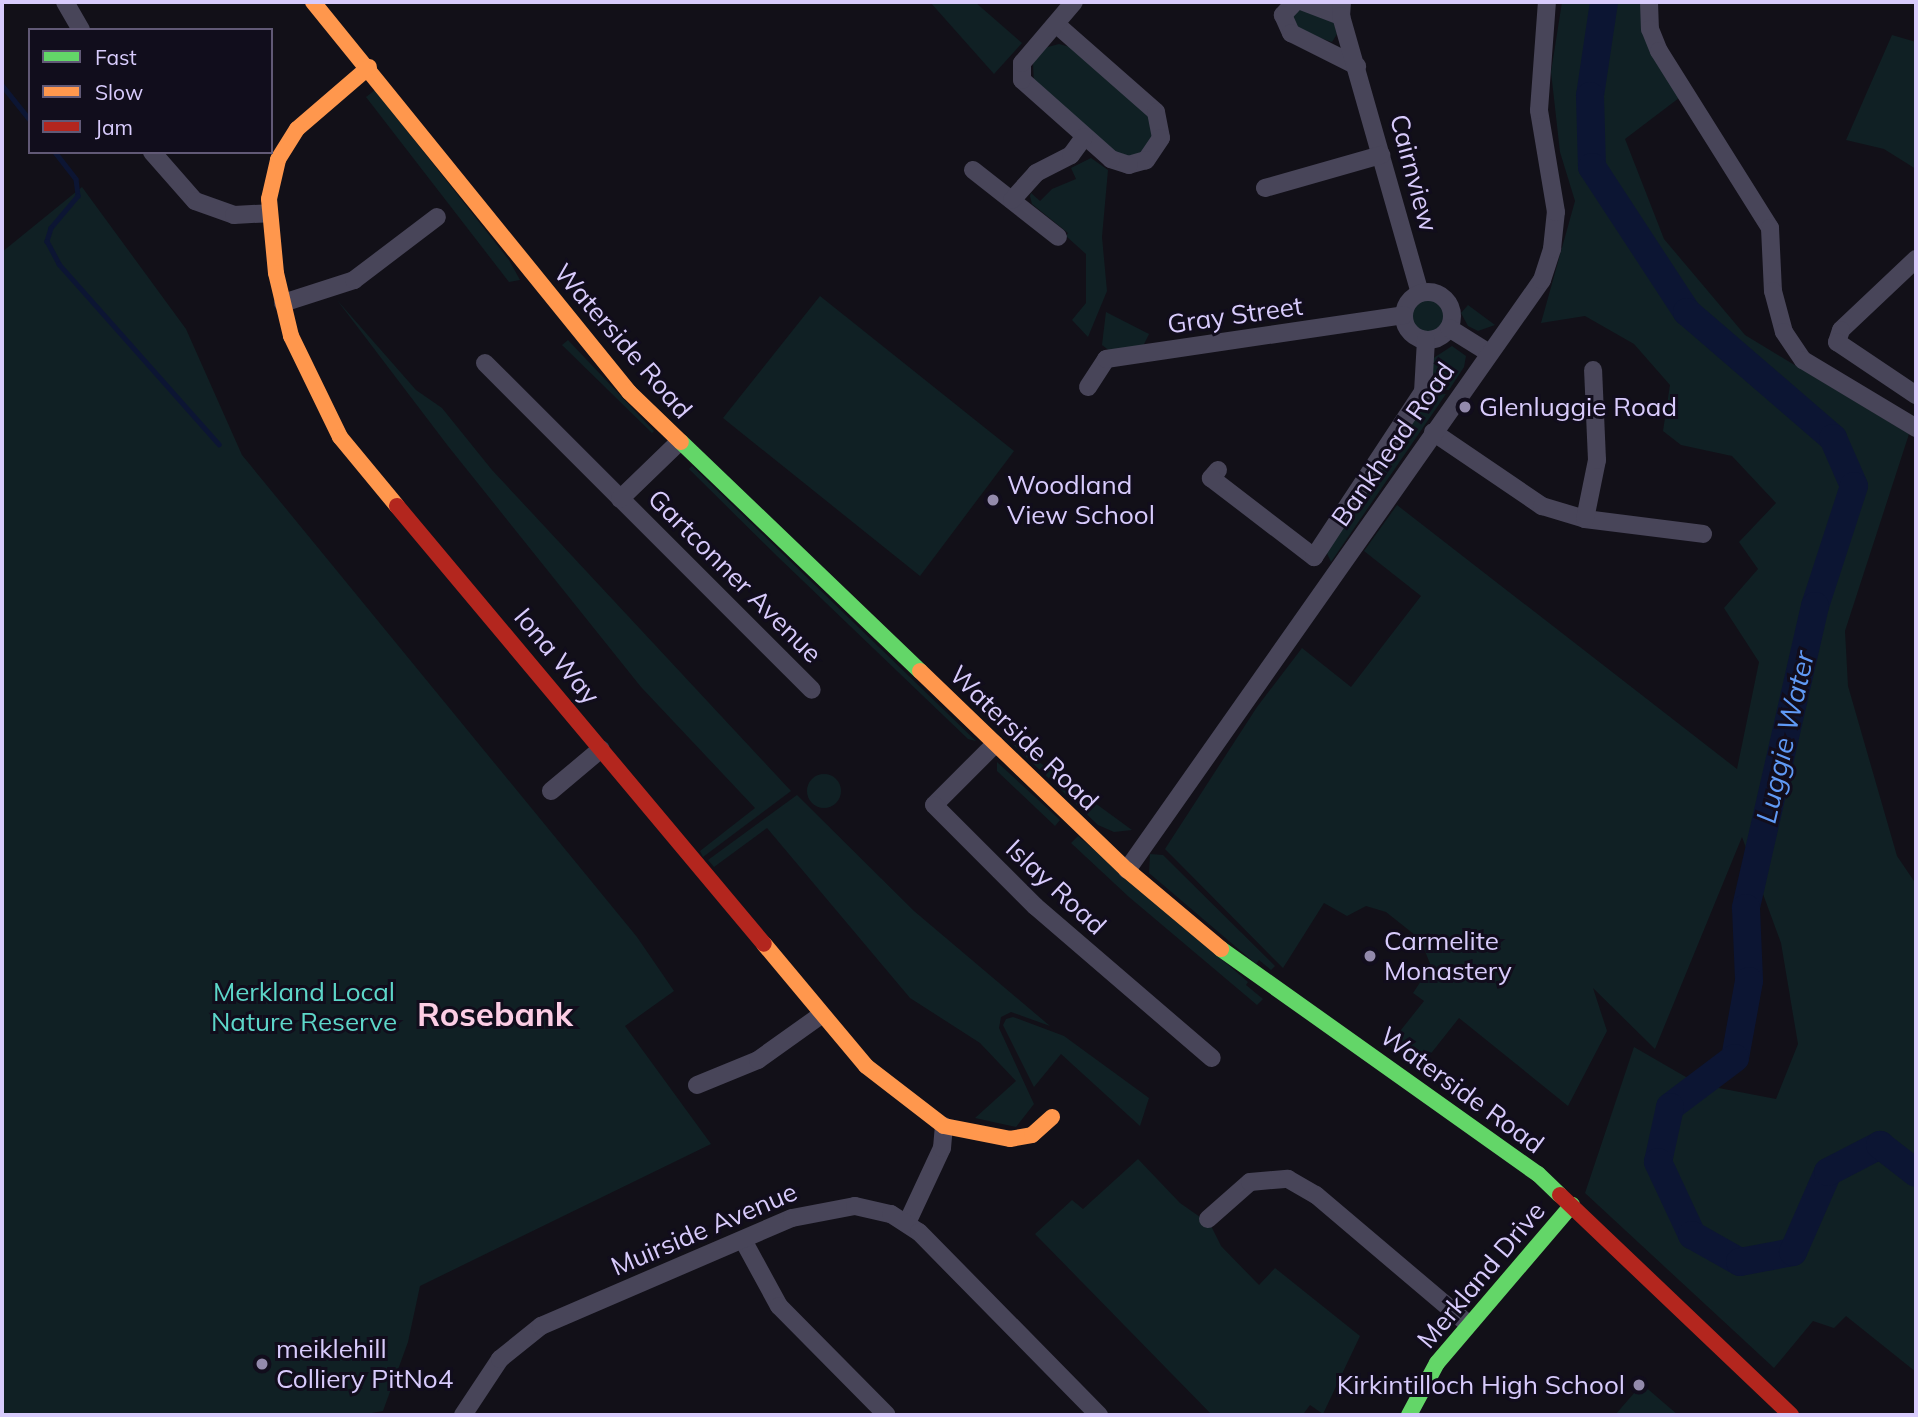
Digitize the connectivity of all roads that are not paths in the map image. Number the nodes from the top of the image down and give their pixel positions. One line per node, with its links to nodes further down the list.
1 (65, 2): 10 (street)
2 (1074, 2): 9 (street)
3 (1295, 2): 11 (street)
4 (1304, 2): 8 (street, Cairnview)
5 (1546, 2): 28 (street, Bankhead Road)
6 (1648, 2): 33 (street)
7 (319, 4): 12 (main road, Waterside Road)
8 (1342, 9): 11 (street, Cairnview)
9 (1056, 24): 13 (street); 13 (street)
10 (80, 28)
11 (1357, 66): 15 (street, Cairnview)
12 (369, 67): 19 (main road, Iona Way); 35 (main road, Waterside Road)
13 (1084, 137): 18 (street)
14 (154, 154): 19 (street)
15 (1381, 155): 17 (street); 23 (street, Cairnview)
16 (973, 170): 18 (street)
17 (1265, 188)
18 (1012, 201): 21 (street)
19 (269, 213): 24 (main road, Iona Way)
20 (437, 217): 24 (street)
21 (1058, 237)
22 (1916, 259): 32 (street)
23 (1420, 293): 25 (street); 26 (street)
24 (283, 303): 42 (main road, Iona Way)
25 (1404, 315): 27 (street); 31 (street, Gray Street)
26 (1449, 328): 27 (street); 28 (street)
27 (1426, 340): 36 (street)
28 (1489, 353): 34 (street, Bankhead Road)
29 (485, 363): 37 (street, Gartconner Avenue)
30 (1592, 370): 38 (street)
31 (1088, 387)
32 (1916, 395)
33 (1916, 428)
34 (1433, 432): 38 (street); 44 (street, Bankhead Road)
35 (679, 442): 37 (street, Gartconner Avenue); 41 (main road, Waterside Road)
36 (1218, 470)
37 (620, 499): 40 (street, Gartconner Avenue)
38 (1585, 519): 39 (street)
39 (1703, 534)
40 (812, 691)
41 (995, 744): 44 (main road, Waterside Road); 46 (street, Islay Road)
42 (601, 749): 43 (street); 45 (main road, Iona Way)
43 (551, 791)
44 (1127, 870): 50 (main road, Waterside Road)
45 (821, 1015): 47 (street); 49 (main road, Iona Way)
46 (1212, 1058)
47 (698, 1085)
48 (1052, 1117): 49 (main road, Iona Way)
49 (944, 1126): 52 (street)
50 (1572, 1205): 54 (main road, Merkland Drive); 59 (main road, Waterside Road)
51 (1208, 1219): 54 (street)
52 (907, 1223): 53 (street, Muirside Avenue); 57 (street, Muirside Avenue)
53 (743, 1240): 55 (street, Muirside Avenue); 56 (street)
54 (1468, 1324): 58 (main road, Merkland Drive)
55 (463, 1415)
56 (887, 1415)
57 (1099, 1415)
58 (1409, 1415)
59 (1791, 1415)

